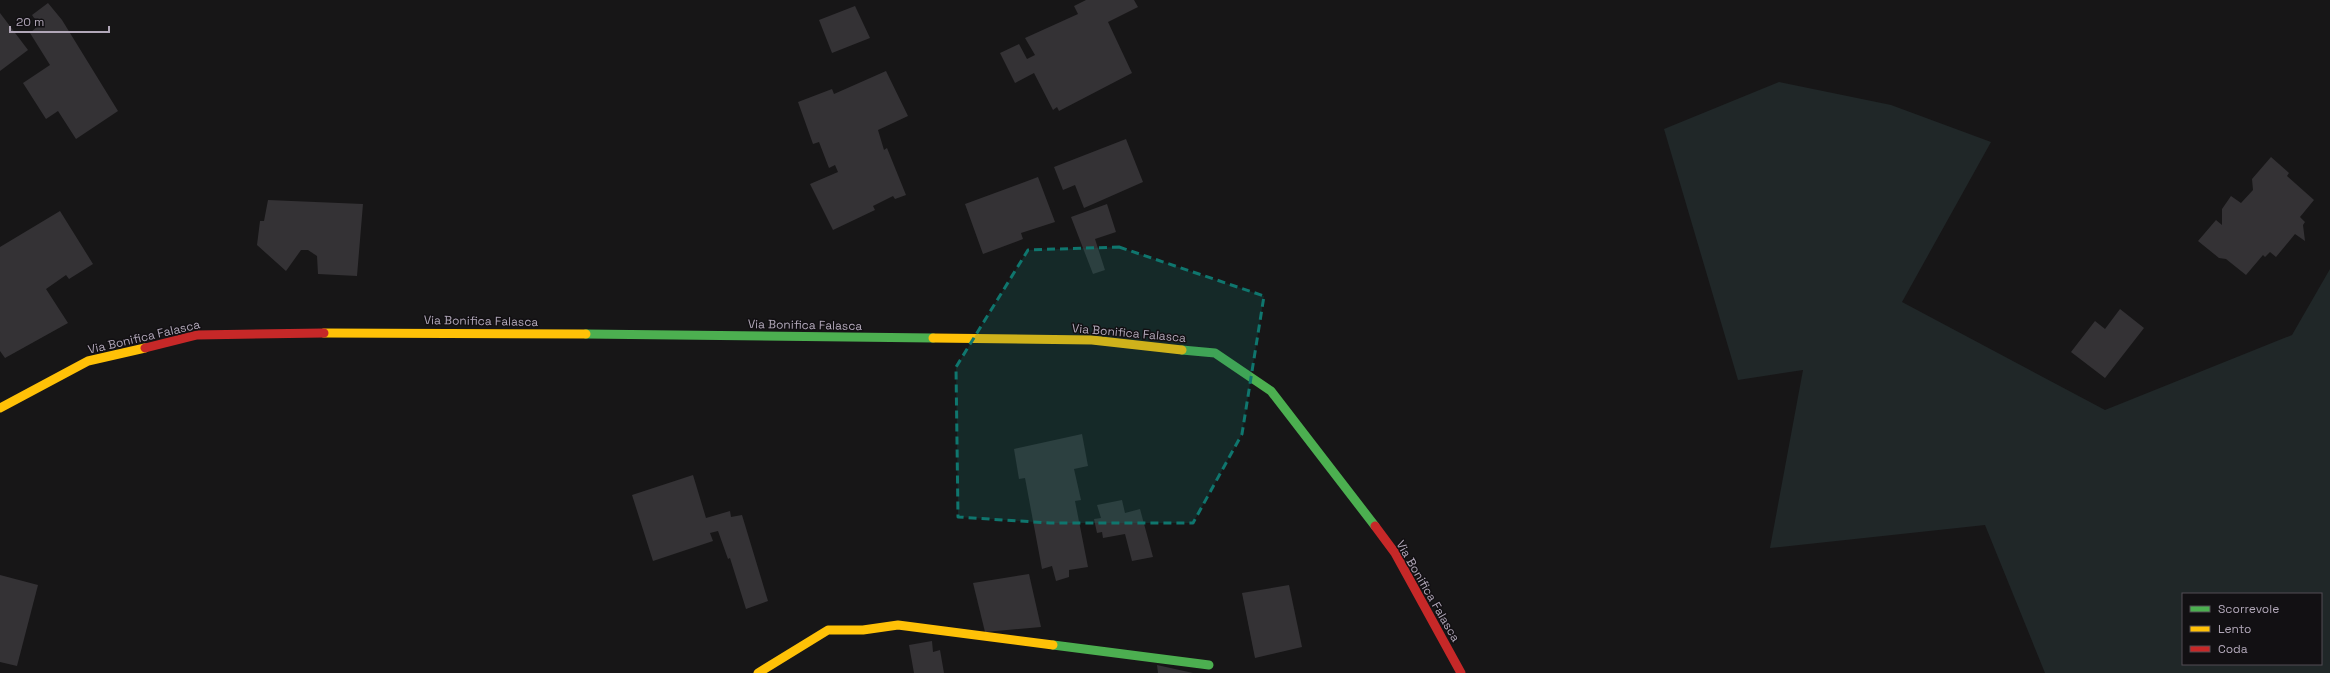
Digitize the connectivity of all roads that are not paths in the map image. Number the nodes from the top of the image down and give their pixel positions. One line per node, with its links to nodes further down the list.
1 (0, 408): 4 (street, Via Bonifica Falasca)
2 (1209, 665): 3 (street)
3 (758, 673)
4 (1461, 673)

